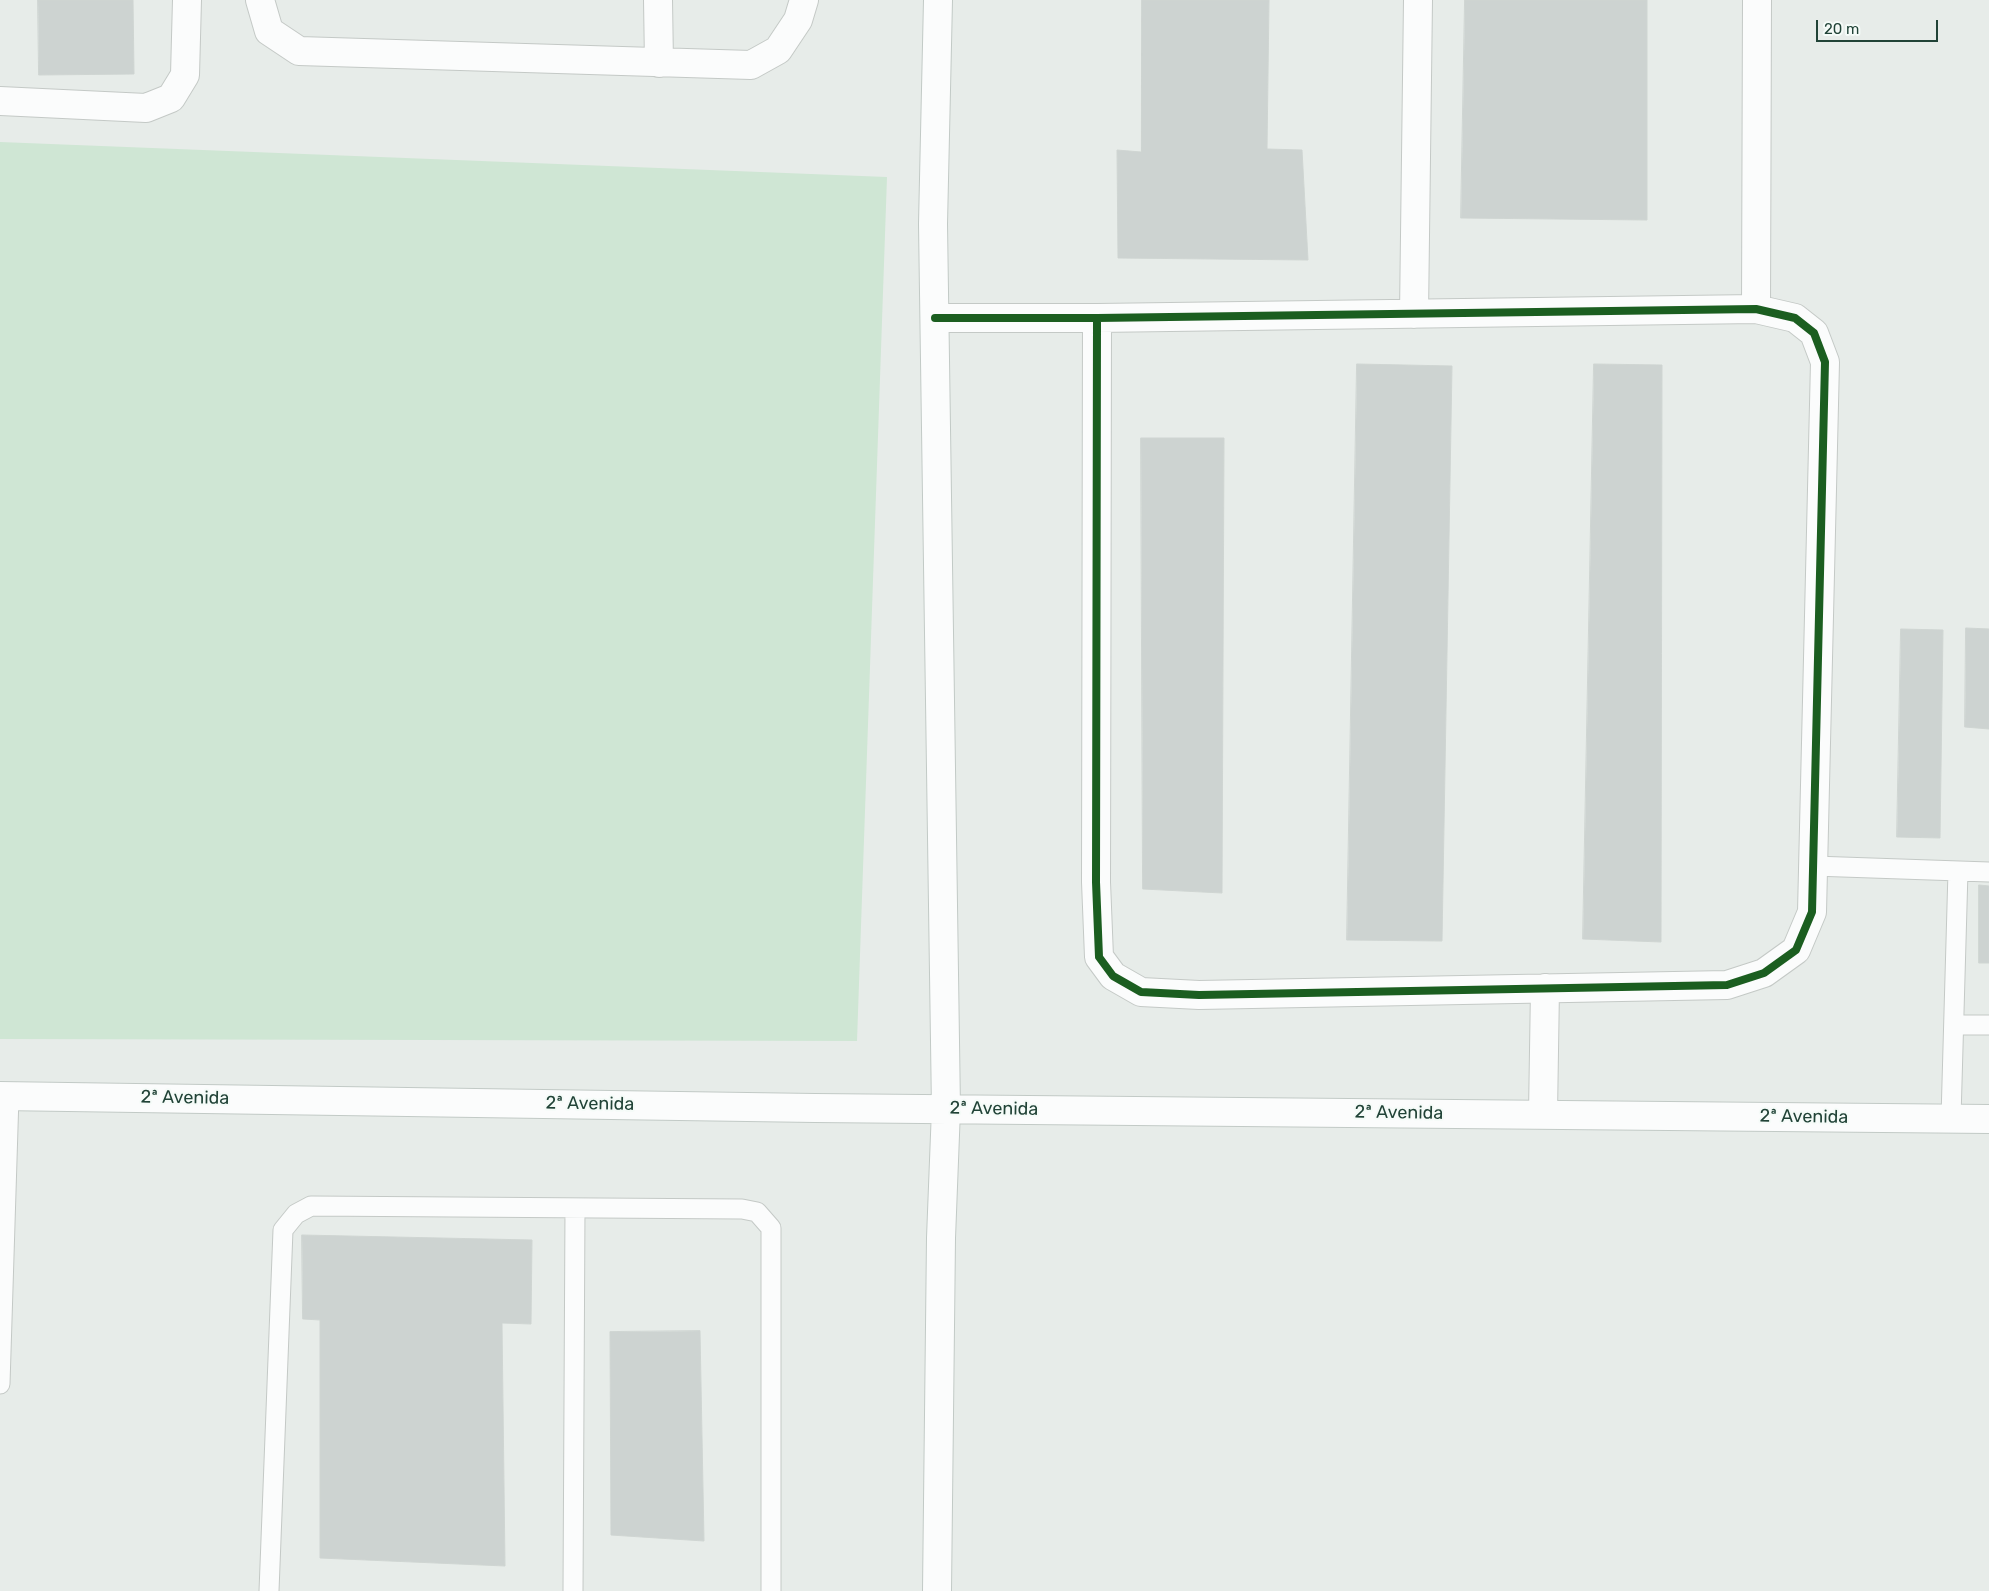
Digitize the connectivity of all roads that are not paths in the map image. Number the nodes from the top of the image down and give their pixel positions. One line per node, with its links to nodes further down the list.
1 (187, 0): 9 (street)
2 (260, 0): 8 (street)
3 (658, 0): 8 (street)
4 (804, 0): 8 (street)
5 (938, 0): 12 (street)
6 (1418, 0): 11 (street)
7 (1757, 0): 10 (street)
8 (659, 64)
9 (0, 101)
10 (1756, 309): 11 (street); 14 (street)
11 (1414, 314): 13 (street)
12 (935, 318): 13 (street); 21 (street)
13 (1097, 318): 17 (street)
14 (1813, 866): 15 (lane); 17 (street)
15 (1958, 871): 16 (lane); 18 (lane)
16 (1989, 872)
17 (1546, 988): 22 (street)
18 (1954, 1025): 19 (lane); 23 (lane)
19 (1989, 1025)
20 (5, 1096): 21 (street, 2ª Avenida); 26 (lane)
21 (946, 1109): 22 (street, 2ª Avenida); 30 (street)
22 (1544, 1114): 23 (street, 2ª Avenida)
23 (1951, 1118): 24 (street, 2ª Avenida)
24 (1989, 1119)
25 (575, 1208): 27 (lane); 28 (lane); 29 (lane)
26 (0, 1384)
27 (270, 1591)
28 (573, 1591)
29 (771, 1591)
30 (937, 1591)

